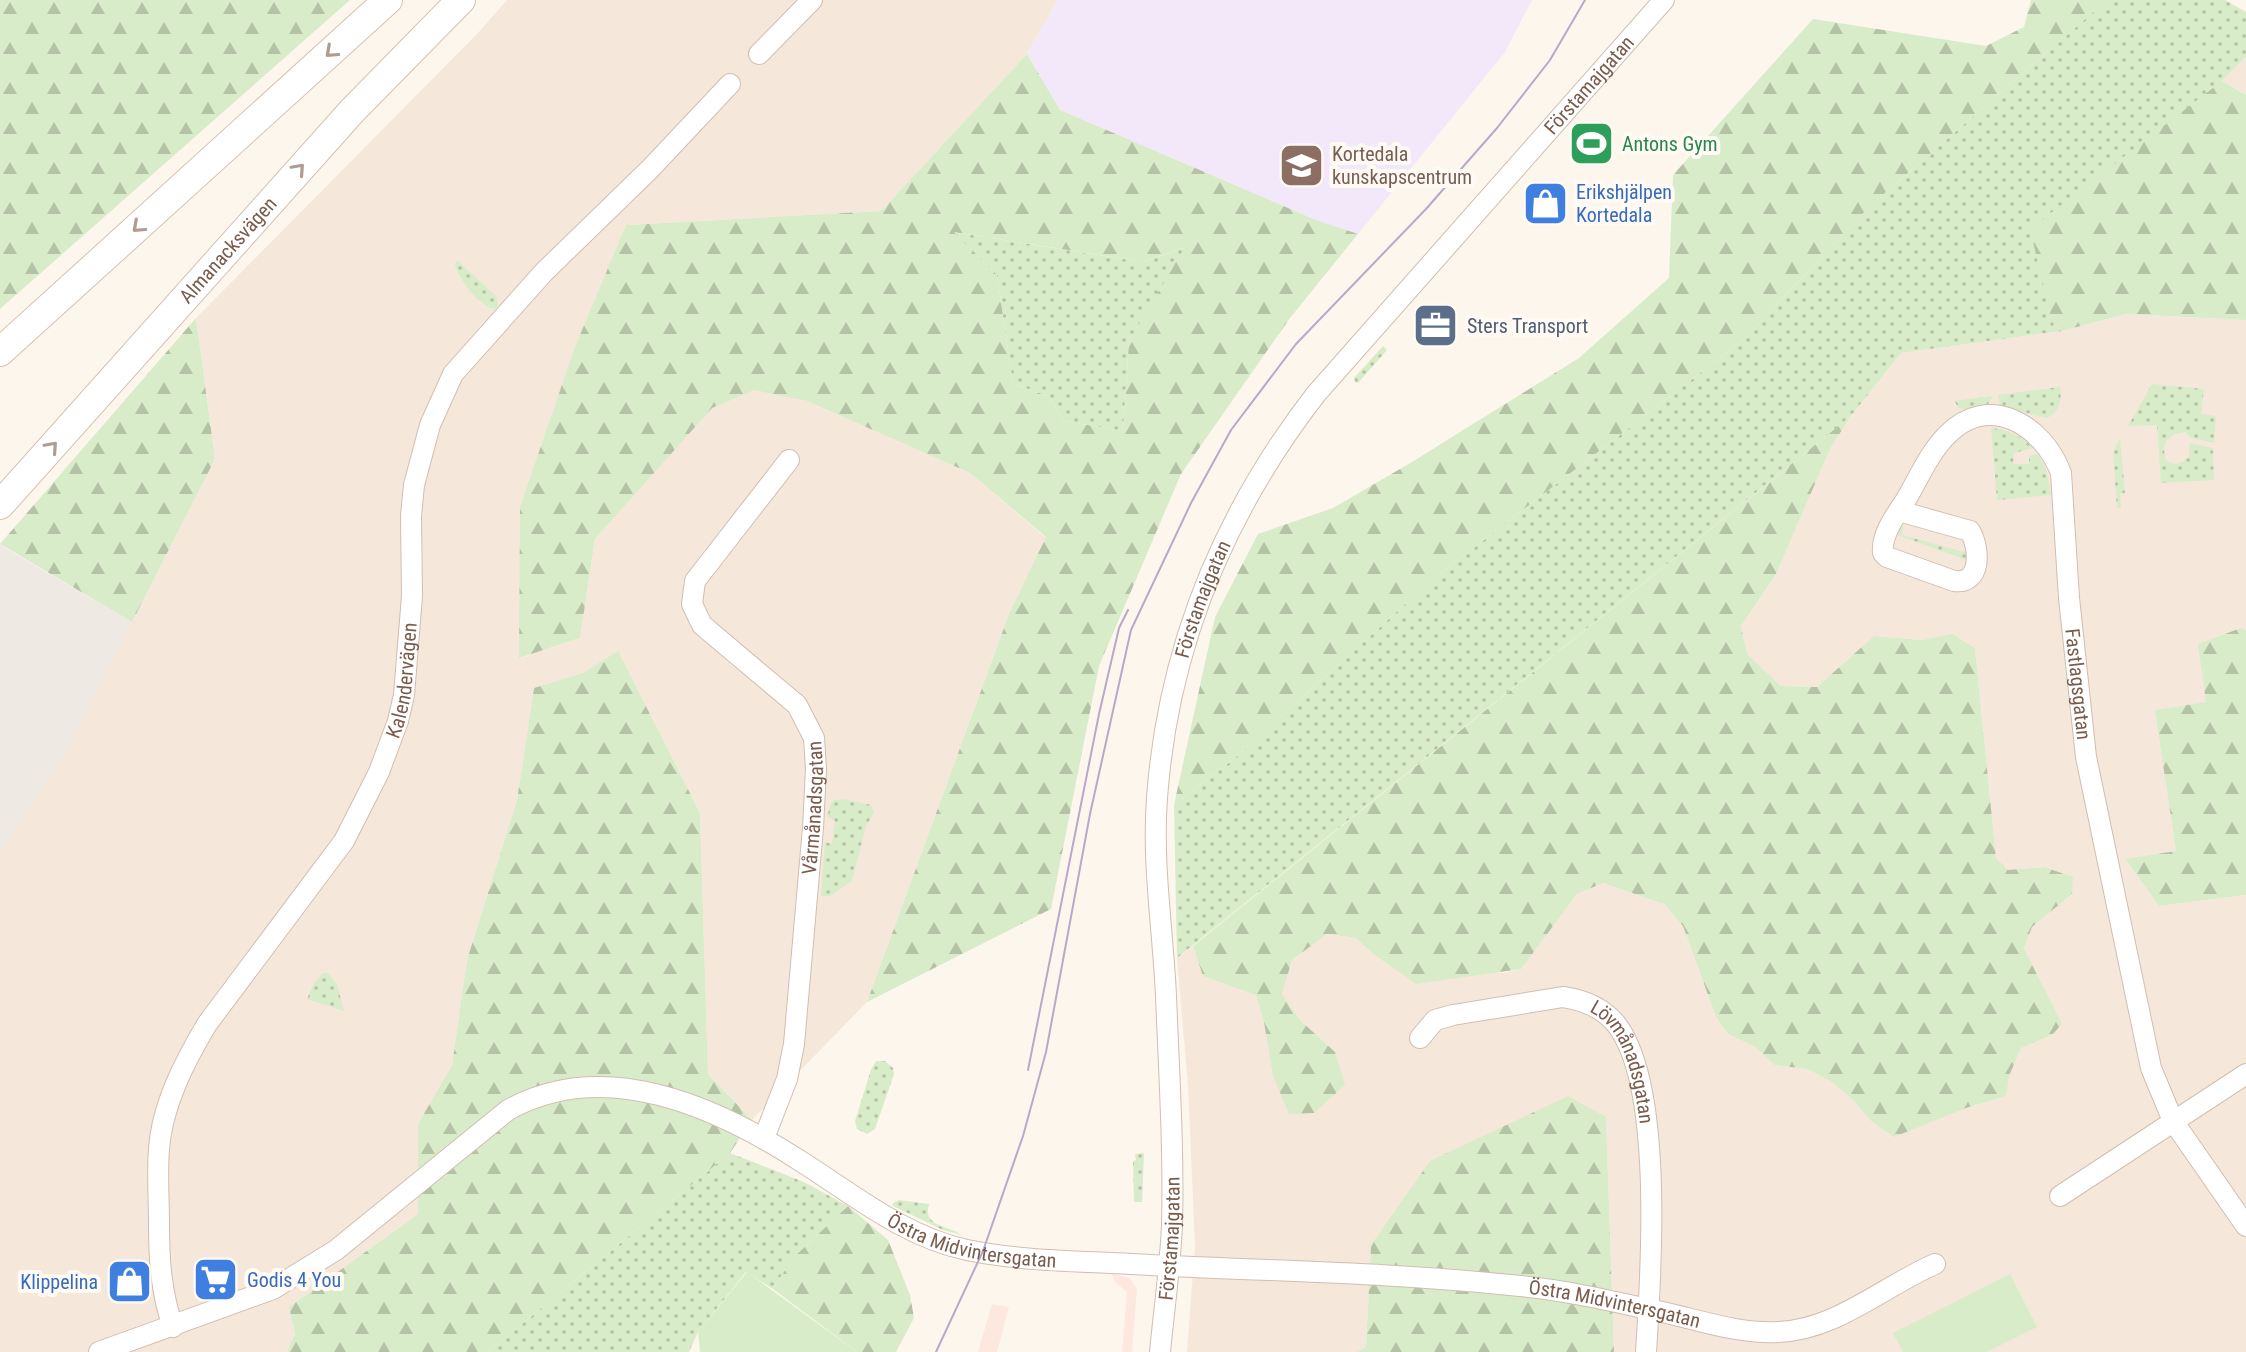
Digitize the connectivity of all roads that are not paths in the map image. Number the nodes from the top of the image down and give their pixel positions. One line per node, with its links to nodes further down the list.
1 (388, 0): 7 (main road, one-way to 7)
2 (461, 0): 9 (main road, Almanacksvägen, one-way to 2)
3 (812, 0): 5 (street)
4 (1664, 0): 18 (street, Förstamajgatan)
5 (759, 54)
6 (730, 84): 20 (street, Kalendervägen)
7 (0, 352)
8 (789, 460): 14 (street, Vårmånadsgatan)
9 (0, 505)
10 (1899, 511): 10 (street, Fastlagsgatan); 13 (street, Fastlagsgatan)
11 (1420, 1038): 19 (street, Lövmånadsgatan)
12 (2246, 1074): 13 (street)
13 (2173, 1121): 15 (street); 16 (street, Fastlagsgatan)
14 (764, 1138): 18 (street, Östra Midvintersgatan); 20 (street, Östra Midvintersgatan)
15 (2060, 1196)
16 (2246, 1226)
17 (1935, 1264): 19 (street, Östra Midvintersgatan)
18 (1169, 1266): 19 (street, Östra Midvintersgatan); 22 (street, Förstamajgatan)
19 (1649, 1310): 23 (street, Lövmånadsgatan)
20 (173, 1327): 21 (street, Östra Midvintersgatan)
21 (99, 1352)
22 (1160, 1352)
23 (1646, 1352)

